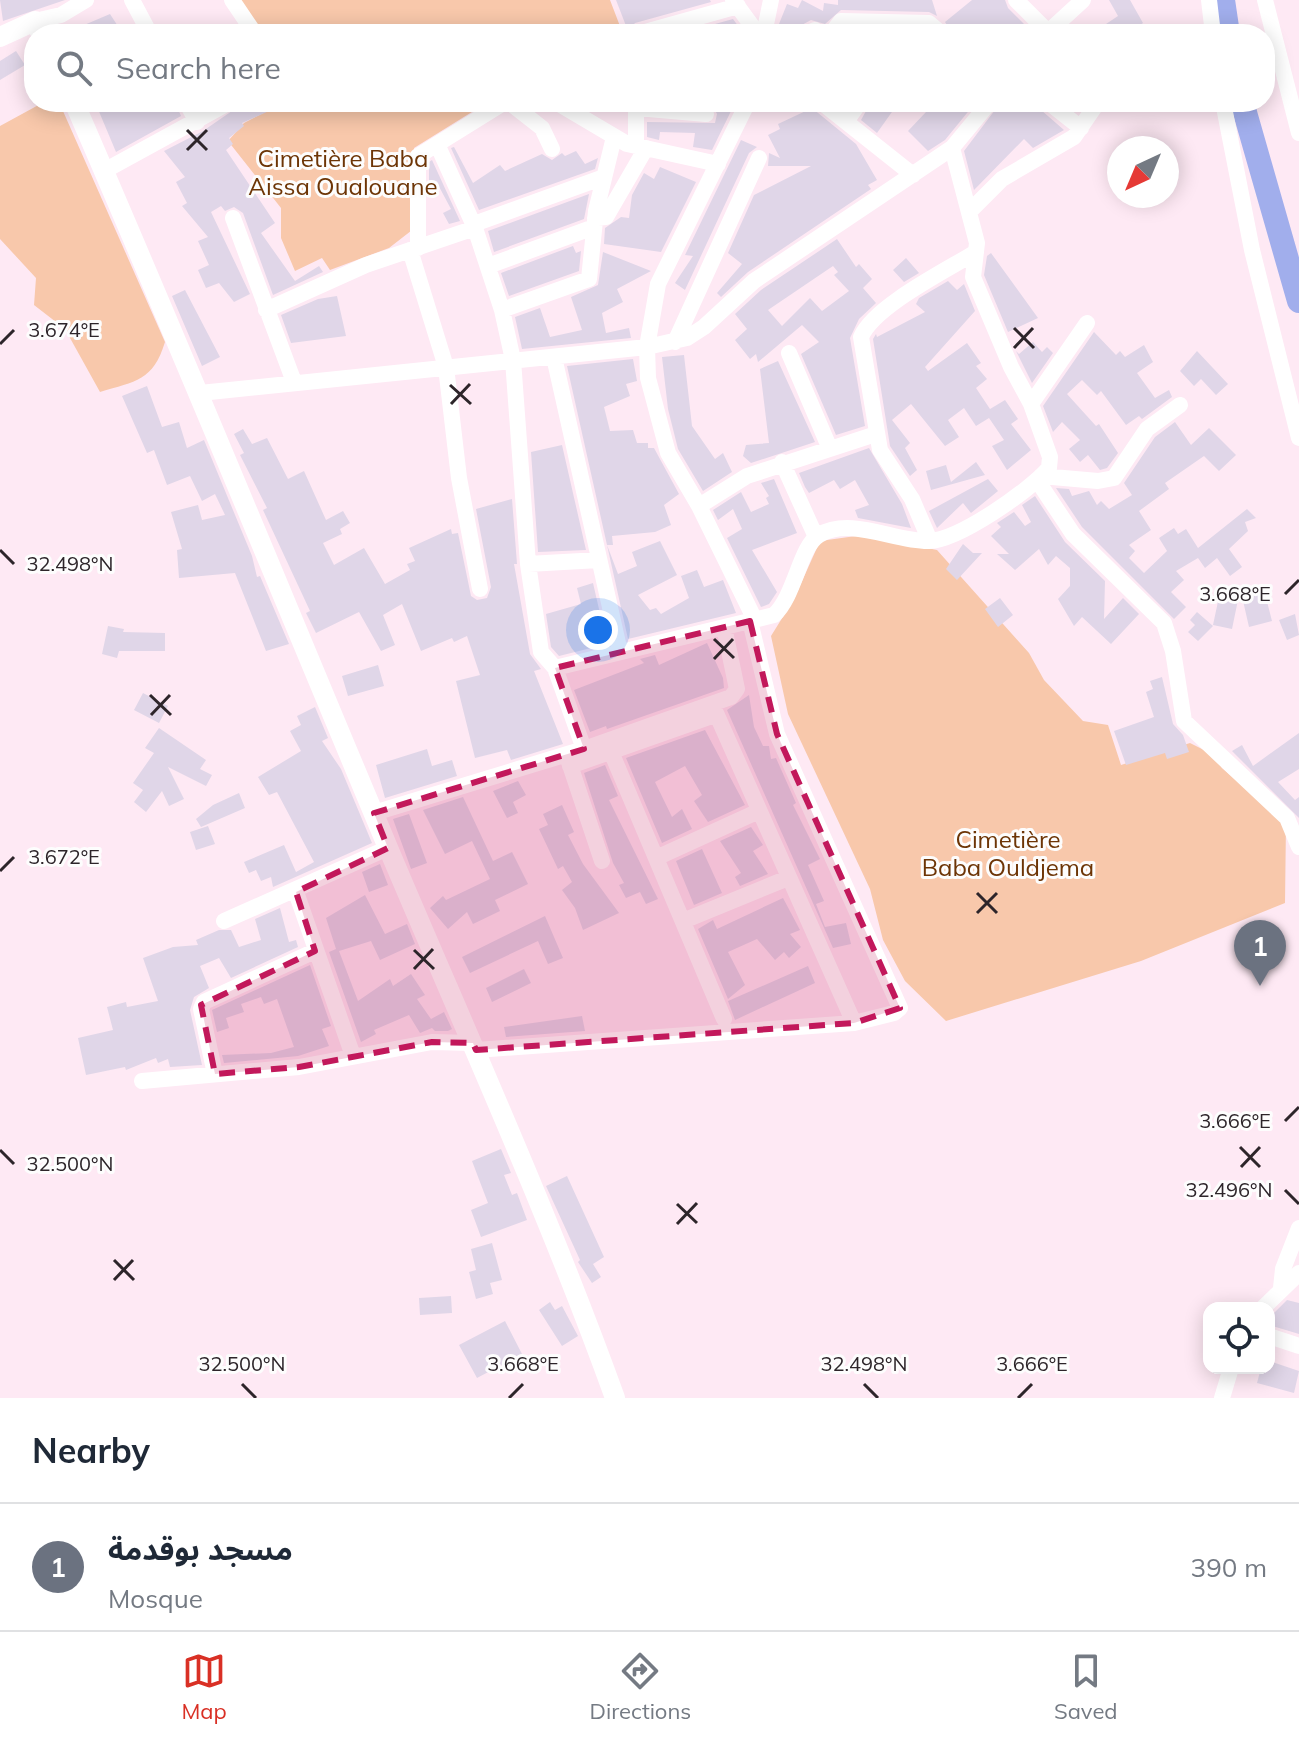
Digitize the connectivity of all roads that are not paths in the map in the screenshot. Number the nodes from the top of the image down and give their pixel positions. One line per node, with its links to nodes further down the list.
1 (86, 0): 10 (street)
2 (132, 0): 11 (street)
3 (232, 0): 12 (street)
4 (771, 0): 15 (street)
5 (1016, 0): 18 (street)
6 (1083, 0): 19 (street)
7 (1209, 0): 20 (street)
8 (1265, 0): 21 (street)
9 (736, 3): 13 (street); 14 (street)
10 (44, 24)
11 (145, 24)
12 (248, 24)
13 (693, 24)
14 (753, 24)
15 (764, 24)
16 (839, 24): 17 (street)
17 (862, 24)
18 (1039, 24)
19 (1057, 24)
20 (1212, 24)
21 (1271, 24)
22 (24, 30): 23 (main road)
23 (0, 36)
24 (1275, 39): 44 (street)
25 (78, 112): 52 (main road)
26 (192, 112): 42 (street)
27 (214, 112): 42 (street)
28 (490, 112): 46 (street)
29 (520, 112): 49 (street)
30 (573, 112): 45 (street)
31 (637, 112): 47 (street)
32 (690, 112): 40 (street)
33 (743, 112): 51 (street)
34 (835, 112): 41 (street)
35 (853, 112): 41 (street)
36 (982, 112): 48 (street)
37 (1061, 112): 43 (street)
38 (1091, 112): 43 (street)
39 (1225, 112): 76 (street)
40 (706, 114)
41 (847, 120): 53 (street)
42 (197, 122): 52 (street)
43 (1081, 128): 55 (street)
44 (1299, 133)
45 (614, 137): 47 (street); 54 (street)
46 (437, 144): 58 (street); 59 (street)
47 (641, 147): 51 (street); 57 (street)
48 (952, 148): 53 (street); 55 (street)
49 (552, 149)
50 (759, 158): 65 (street)
51 (718, 164): 66 (street)
52 (104, 171): 72 (main road)
53 (913, 175): 65 (street)
54 (604, 177): 57 (street); 58 (street)
55 (969, 212): 60 (street)
56 (233, 218): 62 (street)
57 (594, 222): 61 (street); 63 (street)
58 (475, 226): 59 (street); 61 (street)
59 (414, 249): 62 (street); 70 (street)
60 (976, 252): 73 (street); 75 (street)
61 (488, 266): 63 (street)
62 (266, 310): 71 (street)
63 (502, 310): 69 (street)
64 (1087, 323): 73 (street)
65 (675, 342): 66 (street)
66 (647, 347): 68 (street); 80 (street)
67 (789, 353): 77 (street)
68 (554, 357): 69 (street); 83 (street)
69 (513, 360): 70 (street); 84 (street)
70 (446, 367): 71 (street); 85 (street)
71 (294, 382): 72 (street)
72 (200, 393): 95 (main road)
73 (1031, 404): 79 (street)
74 (1180, 405): 79 (street)
75 (876, 434): 77 (street); 82 (street)
76 (1299, 438)
77 (830, 449): 78 (street)
78 (782, 462): 80 (street); 81 (street)
79 (1039, 478): 82 (street); 96 (street)
80 (699, 506): 86 (street)
81 (816, 537): 82 (street); 86 (street)
82 (930, 541)
83 (599, 560): 84 (street); 88 (street)
84 (528, 564): 89 (street)
85 (480, 589)
86 (752, 621): 87 (street); 106 (street)
87 (724, 627): 88 (street); 90 (street)
88 (620, 652): 89 (street)
89 (555, 668): 91 (street)
90 (713, 710): 91 (street); 92 (street); 94 (street)
91 (584, 749): 93 (street)
92 (612, 754): 93 (street); 98 (street)
93 (568, 760): 95 (street); 99 (street)
94 (759, 811): 98 (street); 100 (street)
95 (374, 813): 97 (main road)
96 (1299, 847)
97 (388, 848): 101 (street); 107 (main road)
98 (656, 858): 103 (street)
99 (602, 861)
100 (788, 878): 103 (street); 106 (street)
101 (296, 892): 102 (street); 104 (street)
102 (224, 921)
103 (683, 921): 105 (street)
104 (315, 951): 108 (street); 109 (street)
105 (724, 1019)
106 (854, 1023): 107 (street)
107 (474, 1047): 108 (street); 117 (main road)
108 (353, 1056): 109 (street)
109 (215, 1074): 110 (street)
110 (142, 1081)
111 (1299, 1228): 112 (street)
112 (1293, 1281): 113 (street)
113 (1270, 1302)
114 (1275, 1338): 115 (street)
115 (1299, 1346)
116 (1229, 1374): 118 (street)
117 (615, 1398)
118 (1222, 1398)

